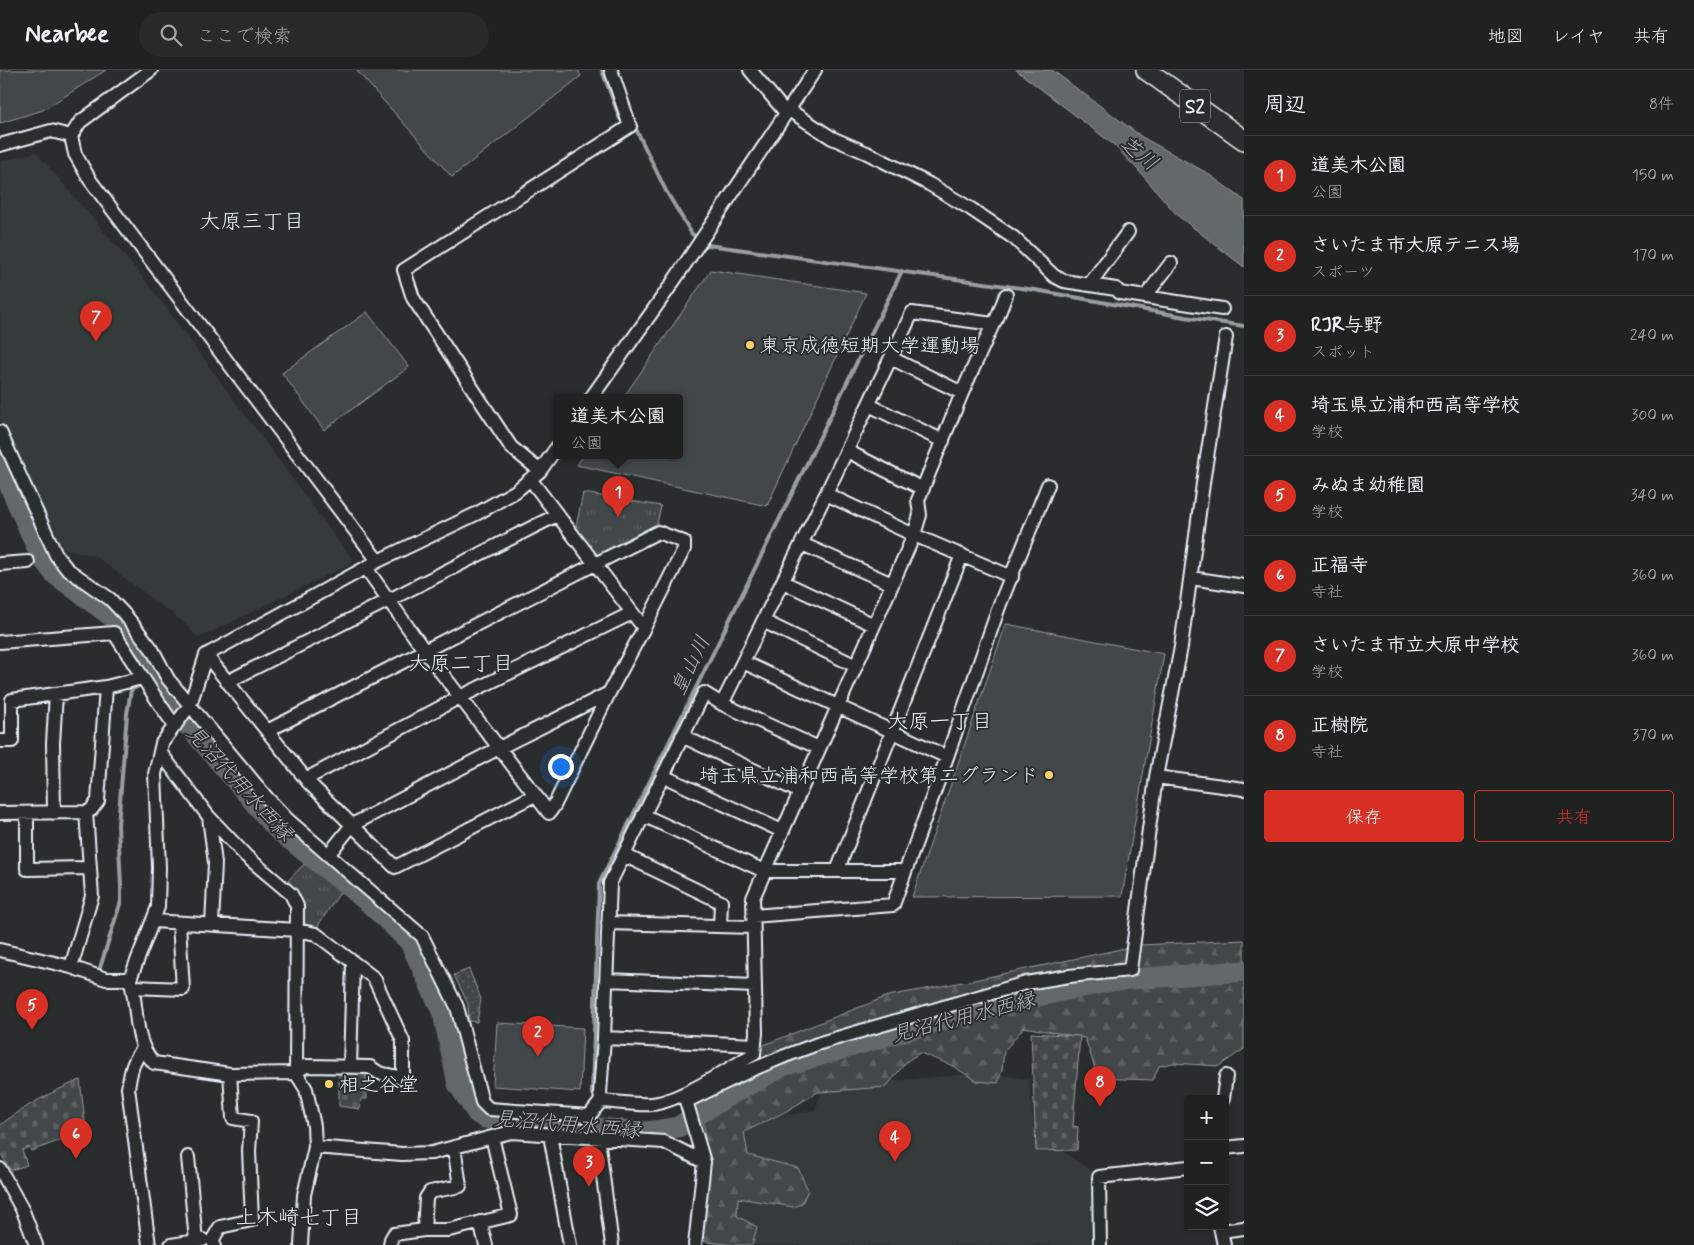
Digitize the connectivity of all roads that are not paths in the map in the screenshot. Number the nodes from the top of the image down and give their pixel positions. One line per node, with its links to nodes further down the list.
1 (151, 70): 9 (street)
2 (611, 70): 28 (street)
3 (750, 70): 7 (street)
4 (815, 70): 7 (street)
5 (1146, 70): 10 (highway, S2)
6 (1161, 70): 8 (highway, S2)
7 (787, 112): 14 (street); 22 (street)
8 (1244, 129)
9 (72, 136): 11 (street); 36 (street)
10 (1244, 140)
11 (0, 146)
12 (1128, 232): 14 (street)
13 (1171, 263): 16 (street)
14 (1089, 285): 16 (street)
15 (1006, 295): 18 (street)
16 (1144, 297): 17 (street)
17 (1222, 309)
18 (993, 324): 20 (street); 21 (street)
19 (1226, 337): 42 (street)
20 (891, 358): 21 (street); 23 (street)
21 (962, 393): 25 (street)
22 (594, 394)
23 (869, 405): 25 (street); 27 (street)
24 (0, 432): 63 (street)
25 (943, 441): 30 (street)
26 (553, 451): 28 (street)
27 (847, 451): 30 (street); 31 (street)
28 (535, 475): 32 (street); 36 (street)
29 (1048, 485): 41 (street)
30 (923, 488): 33 (street)
31 (826, 494): 33 (street); 34 (street)
32 (557, 514): 39 (street); 46 (street)
33 (914, 535): 35 (street); 44 (street)
34 (802, 544): 43 (street); 44 (street)
35 (962, 555): 41 (street); 67 (street)
36 (378, 561): 40 (street)
37 (28, 562): 38 (street)
38 (0, 564)
39 (595, 564): 47 (street); 50 (street); 52 (street)
40 (366, 568): 46 (street); 53 (street)
41 (1012, 576): 73 (street)
42 (1191, 578): 45 (street); 75 (street)
43 (782, 582): 48 (street); 49 (street)
44 (892, 584): 49 (street)
45 (1244, 586)
46 (388, 599): 52 (street); 57 (street)
47 (632, 613): 50 (street); 61 (street)
48 (763, 621): 54 (street); 55 (street)
49 (874, 625): 55 (street)
50 (644, 628): 59 (street)
51 (0, 642): 56 (street)
52 (424, 650): 61 (street); 66 (street)
53 (206, 655): 57 (street); 63 (street)
54 (743, 662): 62 (street); 64 (street)
55 (856, 666): 64 (street)
56 (140, 673): 58 (street); 65 (street)
57 (227, 682): 66 (street)
58 (106, 687): 60 (street); 80 (street)
59 (609, 693): 70 (street); 79 (street)
60 (56, 694): 69 (street); 81 (street)
61 (460, 697): 70 (street); 76 (street)
62 (722, 704): 68 (street); 71 (street)
63 (190, 705): 65 (street); 88 (street)
64 (838, 706): 67 (street); 71 (street)
65 (174, 726): 72 (street)
66 (267, 731): 76 (street)
67 (892, 731): 73 (street); 92 (street)
68 (682, 736): 74 (street); 78 (street)
69 (0, 741)
70 (499, 748): 79 (street); 86 (street)
71 (819, 748): 78 (street)
72 (160, 752): 85 (street); 94 (street)
73 (947, 757): 93 (street)
74 (663, 776): 84 (street); 87 (street)
75 (1156, 776): 77 (street); 115 (street)
76 (306, 779): 86 (street)
77 (1244, 789)
78 (800, 792): 87 (street)
79 (536, 795): 86 (street)
80 (86, 812): 81 (street); 90 (street)
81 (54, 813): 83 (street)
82 (0, 814): 83 (street)
83 (27, 814): 90 (street)
84 (643, 816): 89 (street); 91 (street)
85 (209, 817): 98 (street); 100 (street)
86 (352, 825): 88 (street)
87 (782, 831): 91 (street)
88 (328, 855): 116 (street)
89 (624, 855): 97 (street); 99 (street)
90 (89, 868): 103 (street)
91 (764, 871): 92 (street); 95 (street)
92 (837, 871): 93 (street)
93 (905, 871): 95 (street)
94 (153, 921): 96 (street); 105 (street)
95 (753, 921): 99 (street); 106 (street)
96 (179, 922): 98 (street); 105 (street)
97 (608, 923): 99 (street); 104 (street)
98 (212, 924): 100 (street)
99 (720, 926)
100 (298, 930): 102 (street); 111 (street)
101 (0, 950): 103 (street)
102 (353, 962): 110 (street); 110 (street)
103 (71, 967): 105 (street)
104 (606, 980): 106 (street); 107 (street)
105 (132, 983): 109 (street)
106 (754, 986): 108 (street)
107 (604, 1038): 108 (street); 116 (street)
108 (755, 1045): 115 (street)
109 (143, 1049): 112 (street); 136 (street)
110 (350, 1067): 111 (street)
111 (296, 1073): 112 (street); 121 (street)
112 (230, 1074): 134 (street)
113 (1226, 1076): 114 (street)
114 (1224, 1095)
115 (686, 1100): 116 (street); 125 (street)
116 (602, 1101)
117 (550, 1134): 118 (street); 119 (street); 141 (street)
118 (492, 1137): 122 (street); 128 (street)
119 (598, 1138): 125 (street); 142 (street)
120 (1244, 1146): 123 (street)
121 (315, 1147): 122 (street); 138 (street)
122 (454, 1147): 131 (street)
123 (1229, 1148)
124 (188, 1158): 133 (street)
125 (704, 1162): 143 (street)
126 (1184, 1167): 144 (street)
127 (0, 1169): 135 (street)
128 (480, 1222): 131 (street); 140 (street)
129 (1244, 1228): 130 (street)
130 (1229, 1229)
131 (424, 1230): 139 (street)
132 (1221, 1230): 145 (street)
133 (196, 1241): 134 (street); 137 (street)
134 (213, 1242)
135 (36, 1245)
136 (148, 1245)
137 (171, 1245)
138 (302, 1245)
139 (390, 1245)
140 (486, 1245)
141 (570, 1245)
142 (612, 1245)
143 (695, 1245)
144 (1100, 1245)
145 (1224, 1245)

